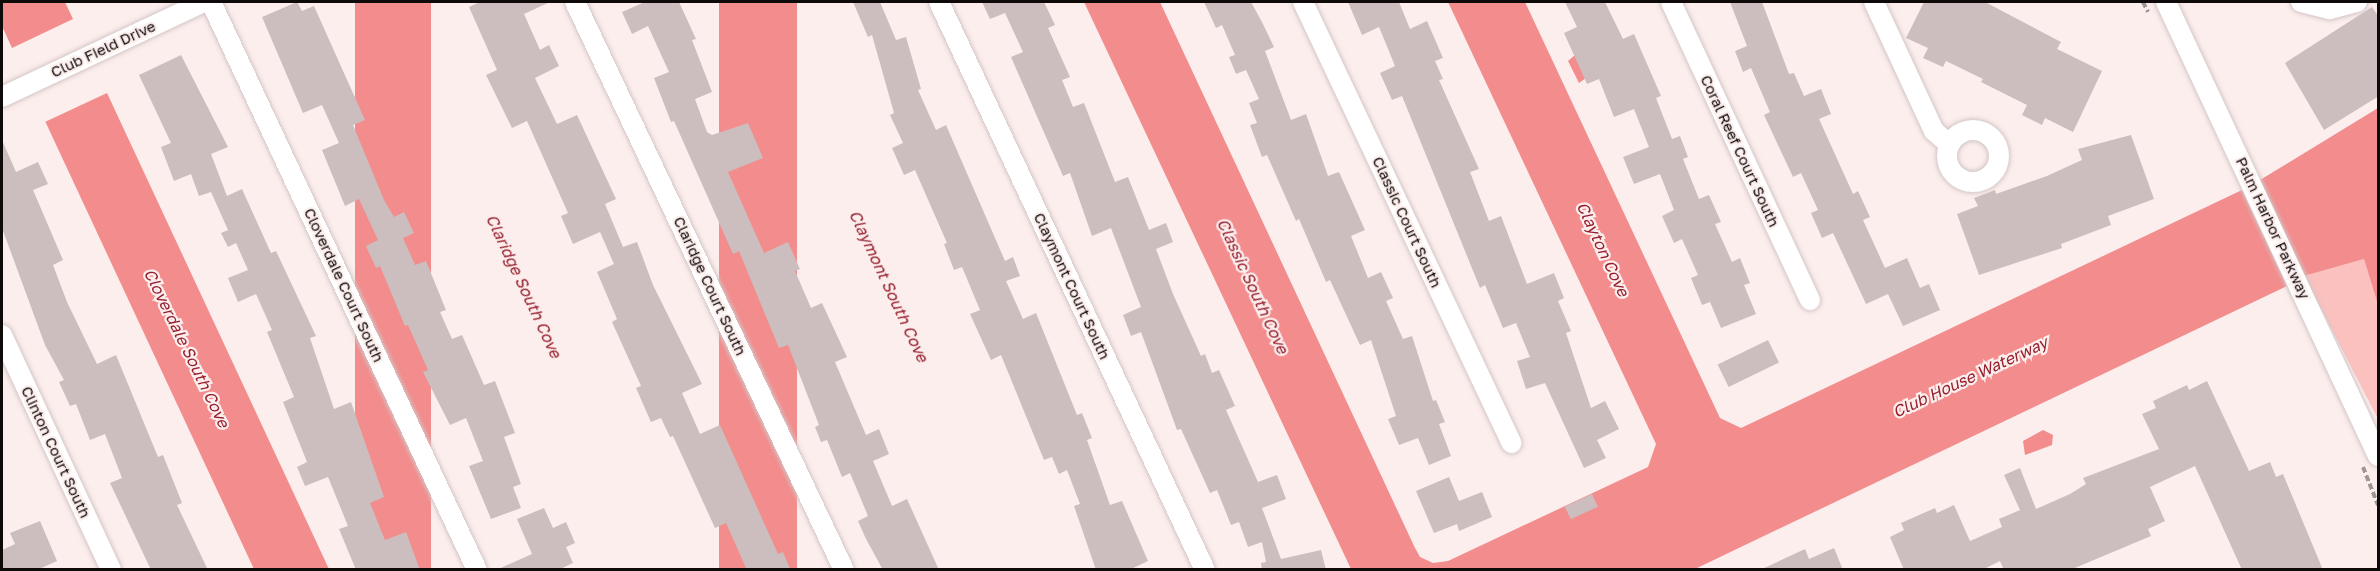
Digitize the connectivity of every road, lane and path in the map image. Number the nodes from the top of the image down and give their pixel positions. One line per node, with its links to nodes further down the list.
1 (204, 2): 11 (street, Club Field Drive)
2 (211, 2): 18 (street, Cloverdale Court South)
3 (575, 2): 19 (street, Claridge Court South)
4 (939, 2): 20 (street, Claymont Court South)
5 (1304, 2): 15 (street, Classic Court South)
6 (1671, 2): 13 (street, Coral Reef Court South)
7 (1874, 2): 12 (street)
8 (2166, 2): 16 (street, Palm Harbor Parkway)
9 (2301, 2): 10 (street)
10 (2357, 2)
11 (2, 98)
12 (1949, 144)
13 (1810, 300)
14 (2, 335): 17 (street, Clinton Court South)
15 (1510, 443)
16 (2379, 456)
17 (111, 570)
18 (477, 570)
19 (844, 570)
20 (1205, 570)

